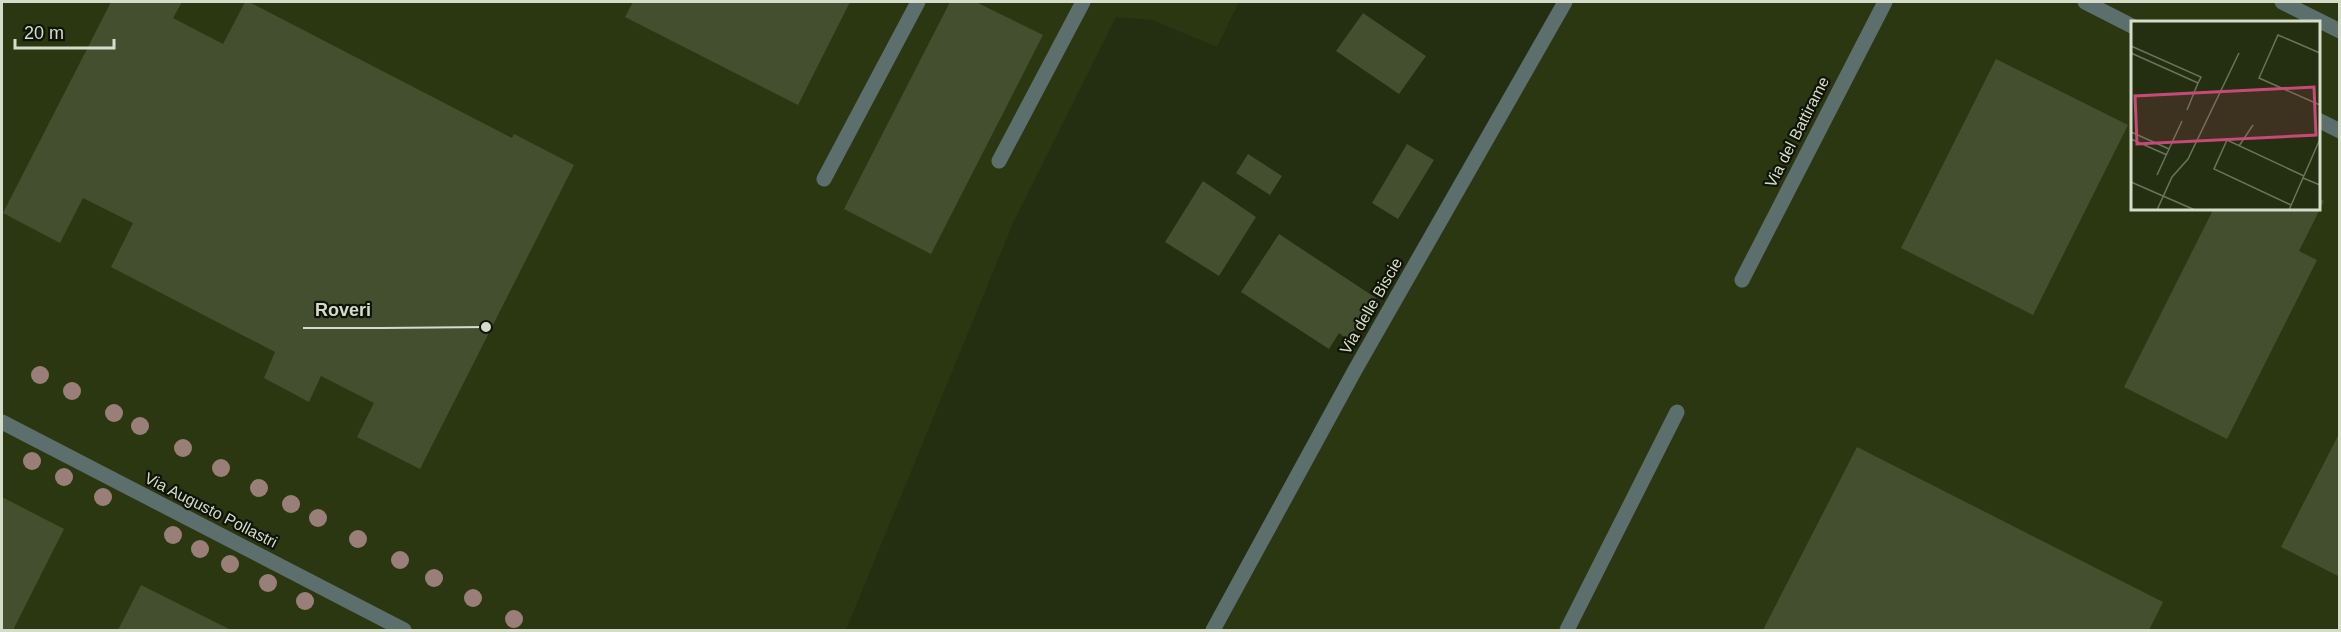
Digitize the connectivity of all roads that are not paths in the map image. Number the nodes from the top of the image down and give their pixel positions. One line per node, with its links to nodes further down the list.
1 (918, 2): 12 (street)
2 (1083, 2): 11 (street)
3 (1565, 2): 17 (street, Via delle Biscie)
4 (1885, 2): 13 (street, Via del Battirame)
5 (2085, 2): 7 (street)
6 (2282, 2): 8 (street)
7 (2131, 25)
8 (2340, 31)
9 (2320, 121): 10 (street)
10 (2340, 131)
11 (999, 161)
12 (824, 179)
13 (1742, 280)
14 (1677, 412): 18 (street)
15 (2, 422): 16 (street, Via Augusto Pollastri)
16 (404, 630)
17 (1213, 630)
18 (1568, 630)

